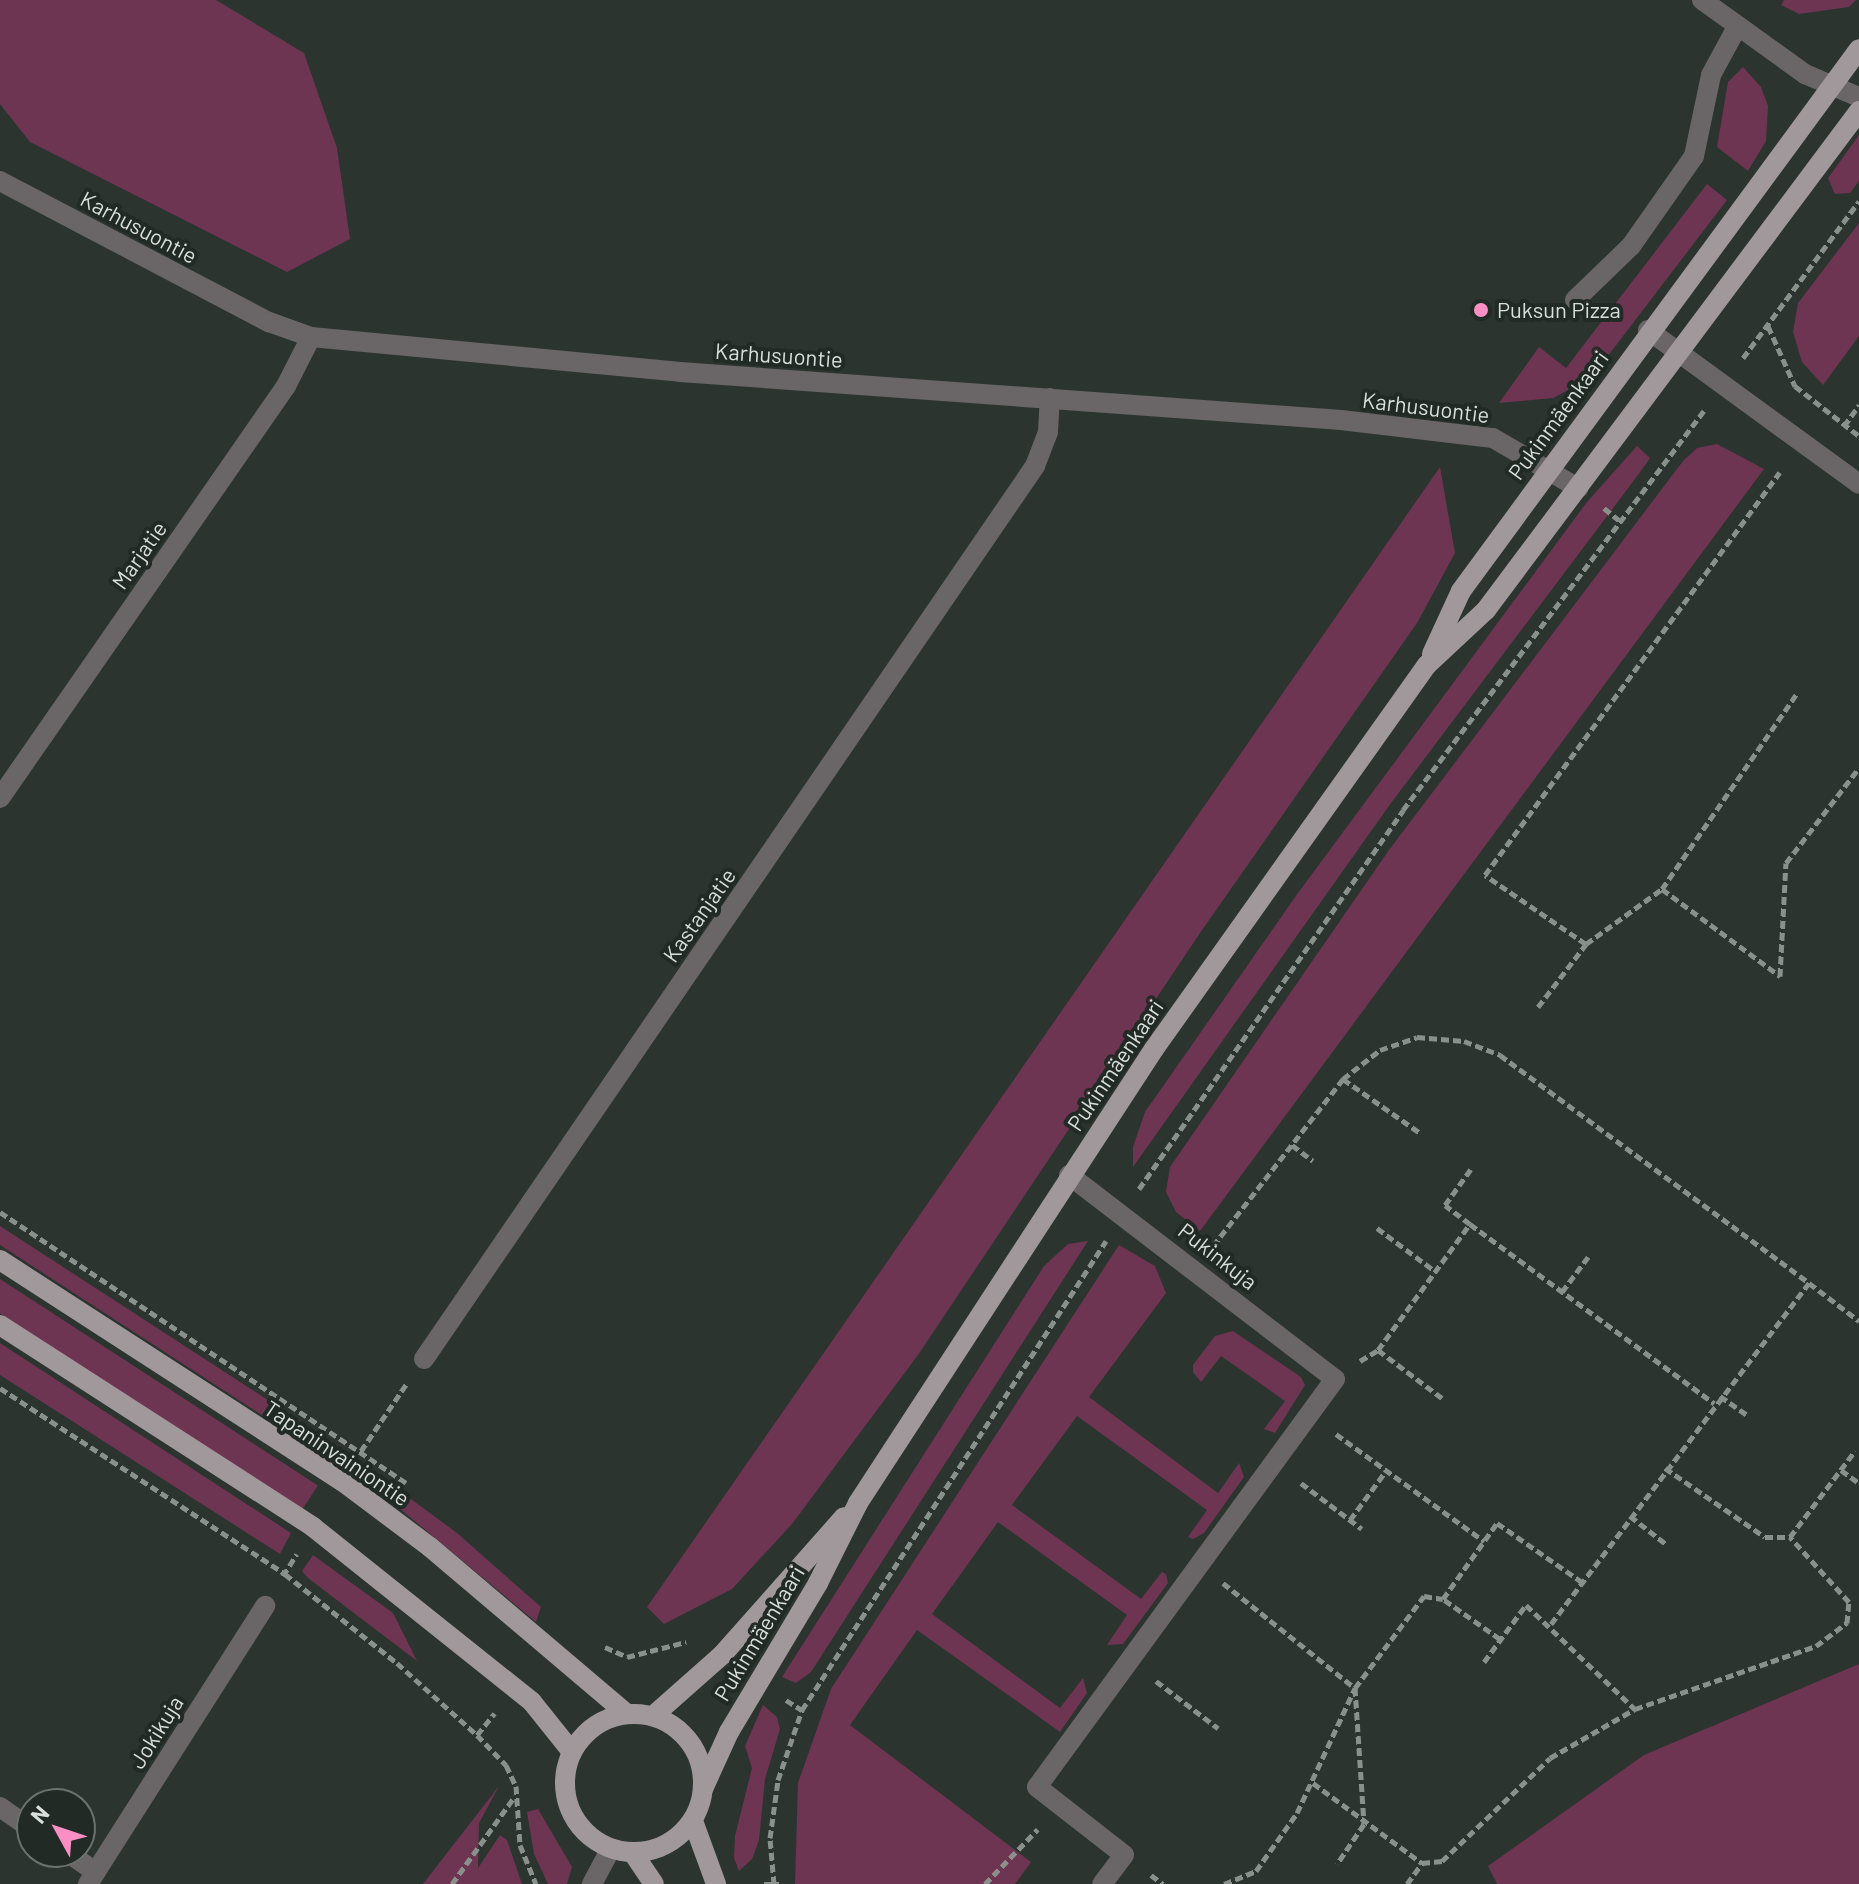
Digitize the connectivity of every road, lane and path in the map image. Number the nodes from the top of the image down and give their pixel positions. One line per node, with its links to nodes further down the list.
1 (1702, 0): 2 (street)
2 (1736, 29): 4 (street); 9 (street)
3 (1859, 49): 4 (main road, Pukinmäenkaari)
4 (1834, 82): 5 (street); 10 (main road, Pukinmäenkaari)
5 (1859, 97)
6 (1859, 111): 12 (main road, Pukinmäenkaari)
7 (0, 181): 11 (street, Karhusuontie)
8 (1859, 201): 15 (path)
9 (1575, 300)
10 (1648, 330): 12 (street); 18 (main road, Pukinmäenkaari)
11 (311, 337): 13 (street, Karhusuontie); 25 (street, Marjatie)
12 (1681, 353): 20 (street); 21 (main road, Pukinmäenkaari)
13 (1050, 398): 18 (street, Karhusuontie); 48 (street, Kastanjatie)
14 (1859, 405): 15 (path)
15 (1844, 426): 17 (path)
16 (1691, 428): 36 (path)
17 (1859, 436)
18 (1549, 467): 21 (street, Karhusuontie); 22 (main road, Pukinmäenkaari)
19 (1780, 472): 27 (path)
20 (1859, 484)
21 (1578, 488): 22 (main road, Pukinmäenkaari)
22 (1427, 665): 34 (main road, Pukinmäenkaari)
23 (1797, 693): 26 (path)
24 (1859, 768): 26 (path)
25 (0, 798)
26 (1662, 889): 27 (path)
27 (1586, 944): 28 (path)
28 (1538, 1007)
29 (1343, 1079): 30 (path); 31 (path); 43 (path)
30 (1420, 1133)
31 (1292, 1145): 32 (path); 39 (path)
32 (1313, 1161)
33 (1471, 1169): 37 (path)
34 (1069, 1175): 36 (street, Pukinkuja); 64 (main road, Pukinmäenkaari)
35 (0, 1212): 56 (path)
36 (1123, 1214): 84 (path); 92 (street, Pukinkuja)
37 (1470, 1224): 42 (path); 44 (path)
38 (1377, 1228): 42 (path)
39 (1210, 1249)
40 (1588, 1257): 44 (path)
41 (0, 1260): 85 (main road, Tapaninvainiontie)
42 (1435, 1271): 47 (path)
43 (1809, 1283): 45 (path); 51 (path)
44 (1562, 1292): 53 (path)
45 (1859, 1321)
46 (0, 1325): 88 (main road)
47 (1378, 1350): 49 (path); 52 (path)
48 (424, 1359): 56 (path)
49 (1360, 1361)
50 (0, 1388): 91 (path)
51 (1720, 1396): 53 (path); 54 (path)
52 (1442, 1398)
53 (1714, 1403): 58 (path)
54 (1746, 1414)
55 (1330, 1430): 60 (path)
56 (362, 1449): 63 (path)
57 (1855, 1451): 59 (path)
58 (1665, 1468): 65 (path); 68 (path)
59 (1841, 1470): 62 (path); 68 (path)
60 (1386, 1471): 66 (path); 69 (path)
61 (1293, 1478): 66 (path)
62 (1859, 1483)
63 (410, 1486)
64 (858, 1503): 78 (main road, Pukinmäenkaari); 81 (main road, Pukinmäenkaari)
65 (1630, 1516): 70 (path); 72 (path)
66 (1350, 1520): 67 (path)
67 (1362, 1529)
68 (1790, 1537): 83 (path)
69 (1484, 1541): 72 (path); 73 (path)
70 (1666, 1544)
71 (1220, 1580): 82 (path)
72 (1582, 1582): 75 (path)
73 (1443, 1599): 76 (path); 82 (path)
74 (265, 1606): 99 (street, Jokikuja)
75 (1551, 1624): 76 (path); 83 (path)
76 (1500, 1639): 79 (path)
77 (596, 1640): 78 (path)
78 (722, 1655): 86 (main road, Pukinmäenkaari)
79 (1484, 1662)
80 (1149, 1675): 87 (path)
81 (760, 1682): 84 (path); 90 (main road, Pukinmäenkaari)
82 (1355, 1688): 89 (path); 94 (path)
83 (1635, 1709): 97 (path)
84 (802, 1710): 100 (path)
85 (627, 1714): 86 (main road, Pukinmäenkaari); 88 (main road, Pukinmäenkaari)
86 (653, 1716): 90 (main road, Pukinmäenkaari)
87 (1218, 1728)
88 (572, 1752): 95 (main road)
89 (1313, 1783): 94 (path); 109 (path)
90 (703, 1789): 93 (main road, Pukinmäenkaari)
91 (516, 1796): 101 (path); 102 (path)
92 (1056, 1802): 107 (path); 108 (street)
93 (693, 1821): 96 (main road); 105 (main road)
94 (1364, 1824): 97 (path); 98 (path)
95 (611, 1849): 96 (main road); 103 (street)
96 (633, 1853): 104 (main road)
97 (1422, 1863): 110 (path)
98 (1337, 1864)
99 (92, 1878)
100 (775, 1883): 106 (path)
101 (452, 1884)
102 (536, 1884)
103 (592, 1884)
104 (654, 1884)
105 (716, 1884)
106 (764, 1884)
107 (985, 1884)
108 (1102, 1884)
109 (1224, 1884)
110 (1407, 1884)

